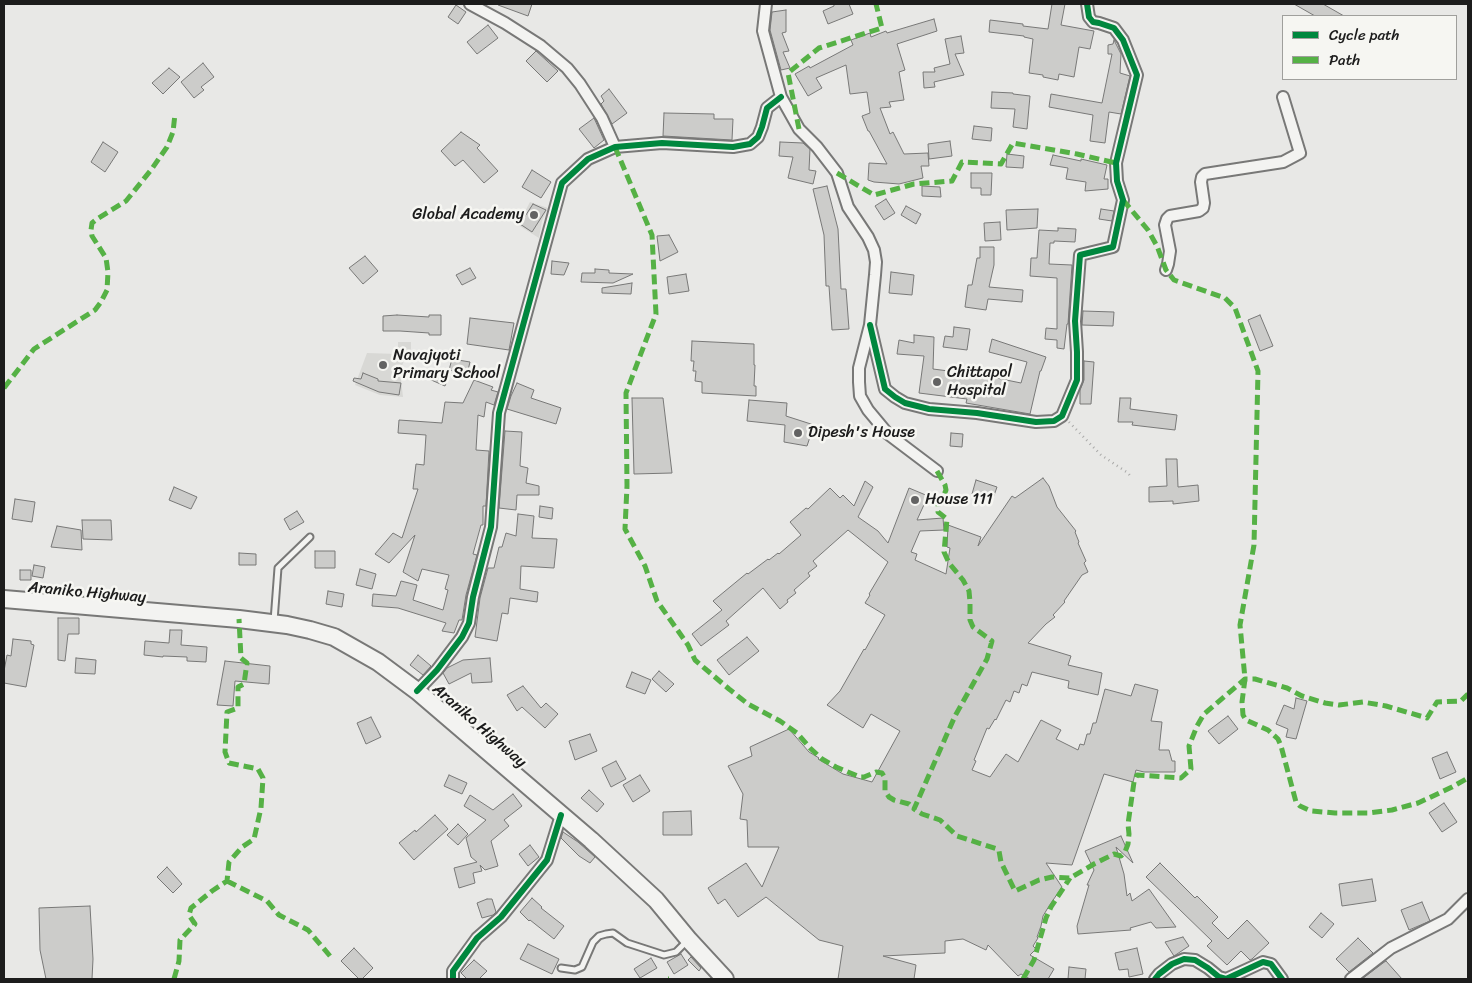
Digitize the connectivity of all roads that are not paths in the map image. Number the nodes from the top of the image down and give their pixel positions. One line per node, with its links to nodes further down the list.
1 (470, 4): 6 (street)
2 (766, 4): 4 (street)
3 (1087, 4): 8 (street)
4 (780, 97): 6 (street); 8 (street)
5 (1283, 97): 7 (street)
6 (616, 147): 13 (street)
7 (1166, 270)
8 (870, 325): 9 (street)
9 (937, 471)
10 (310, 537): 12 (lane)
11 (4, 599): 12 (highway, Araniko Highway)
12 (274, 624): 13 (highway, Araniko Highway)
13 (417, 691): 14 (highway, Araniko Highway)
14 (561, 815): 16 (highway, Araniko Highway); 18 (street)
15 (1468, 899): 22 (street)
16 (689, 940): 17 (lane); 19 (highway, Araniko Highway)
17 (561, 968)
18 (453, 979)
19 (725, 979)
20 (1155, 979): 21 (street)
21 (1282, 979)
22 (1351, 979)

